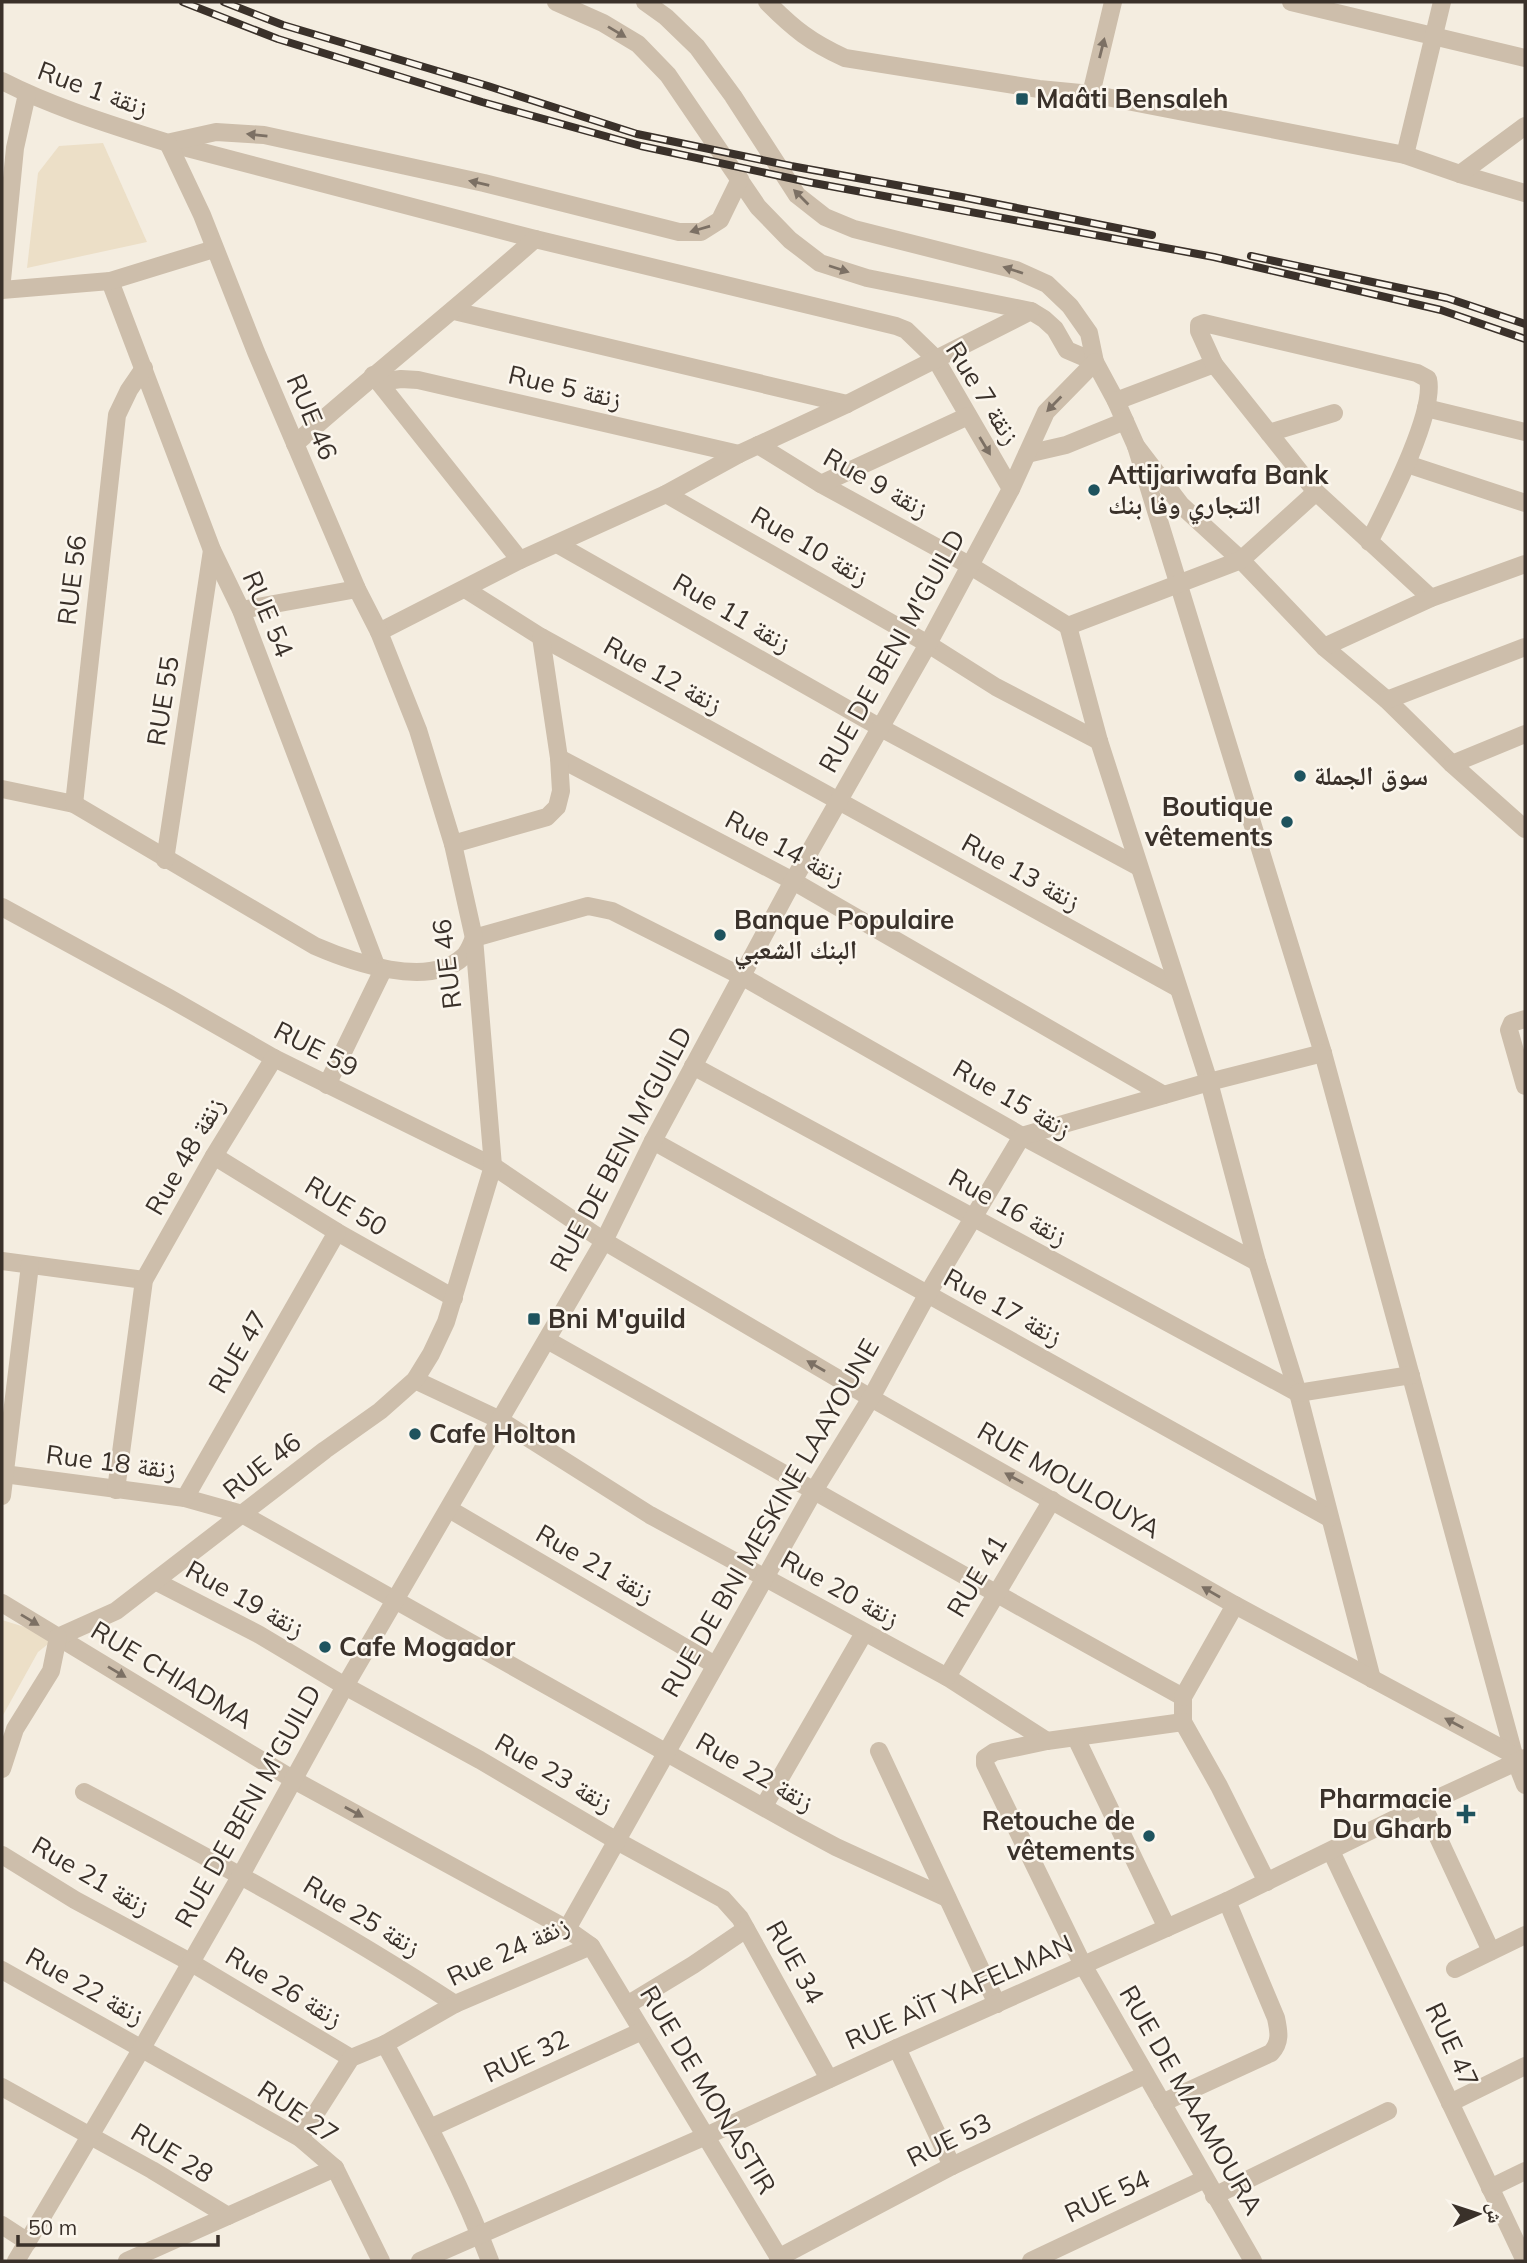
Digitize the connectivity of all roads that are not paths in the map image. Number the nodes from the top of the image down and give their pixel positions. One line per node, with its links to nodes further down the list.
1 (556, 2): 16 (street, one-way to 16)
2 (645, 2): 28 (street, one-way to 2)
3 (767, 2): 11 (street)
4 (1113, 2): 11 (street, one-way to 4)
5 (1291, 2): 7 (street)
6 (1442, 2): 7 (street)
7 (1434, 36): 8 (street); 14 (street)
8 (1525, 58)
9 (2, 81): 10 (street, Rue 1 زنقة)
10 (27, 94): 13 (street, Rue 1 زنقة); 19 (street)
11 (1091, 94): 14 (street)
12 (1525, 126): 15 (street)
13 (168, 143): 16 (street, one-way to 13); 18 (street, Rue 1 زنقة); 20 (street, RUE 46)
14 (1405, 155): 15 (street)
15 (1460, 174): 17 (street)
16 (740, 179): 25 (street, one-way to 25)
17 (1525, 193)
18 (535, 239): 24 (street); 26 (street, Rue 1 زنقة)
19 (3, 247): 21 (street)
20 (214, 249): 22 (street); 40 (street, RUE 46)
21 (2, 280)
22 (110, 281): 23 (street); 30 (street, RUE 54)
23 (2, 290)
24 (454, 311): 31 (street); 33 (street)
25 (1031, 311): 27 (street); 28 (street)
26 (906, 330): 27 (street, Rue 7 زنقة)
27 (935, 358): 33 (street); 36 (street, Rue 7 زنقة)
28 (1095, 362): 32 (street); 44 (street, RUE DE BENI M'GUILD, one-way to 44)
29 (1214, 364): 32 (street); 34 (street); 39 (street)
30 (144, 368): 53 (street, RUE 54); 77 (street, RUE 56)
31 (376, 379): 40 (street); 43 (street, Rue 5 زنقة); 54 (street)
32 (1116, 401): 37 (street)
33 (847, 404): 41 (street)
34 (1426, 408): 38 (street); 45 (street)
35 (1334, 413): 39 (street)
36 (968, 416): 46 (street); 47 (street, Rue 7 زنقة, one-way to 47)
37 (1125, 421): 42 (street); 44 (street)
38 (1525, 432)
39 (1269, 433): 48 (street)
40 (295, 444): 59 (street, RUE 46)
41 (758, 445): 43 (street); 46 (street, Rue 9 زنقة)
42 (1136, 446): 55 (street); 58 (street)
43 (739, 454): 49 (street)
44 (1027, 454): 47 (street, RUE DE BENI M'GUILD)
45 (1407, 464): 50 (street); 51 (street)
46 (821, 484): 57 (street, Rue 9 زنقة)
47 (1011, 489): 57 (street, RUE DE BENI M'GUILD)
48 (1316, 492): 51 (street); 55 (street)
49 (666, 494): 52 (street); 66 (street, Rue 10 زنقة)
50 (1525, 503)
51 (1369, 542): 61 (street)
52 (557, 544): 54 (street); 70 (street, Rue 11 زنقة)
53 (212, 550): 62 (street, RUE 54); 81 (street, RUE 55)
54 (520, 560): 60 (street)
55 (1241, 560): 58 (street); 67 (street)
56 (1525, 564): 61 (street)
57 (969, 565): 63 (street); 66 (street, RUE DE BENI M'GUILD)
58 (1179, 582): 63 (street); 90 (street)
59 (357, 589): 62 (street); 64 (street, RUE 46)
60 (465, 589): 64 (street); 65 (street, Rue 12 زنقة)
61 (1432, 598): 67 (street)
62 (241, 610): 86 (street, RUE 54)
63 (1068, 626): 72 (street)
64 (379, 632): 80 (street, RUE 46)
65 (541, 637): 73 (street); 76 (street, Rue 12 زنقة)
66 (928, 644): 70 (street, RUE DE BENI M'GUILD); 72 (street)
67 (1324, 647): 69 (street)
68 (1525, 647): 69 (street)
69 (1387, 700): 74 (street)
70 (881, 728): 76 (street, RUE DE BENI M'GUILD); 82 (street)
71 (1525, 734): 74 (street)
72 (1099, 741): 82 (street)
73 (559, 758): 80 (street); 83 (street, Rue 14 زنقة)
74 (1452, 764): 78 (street)
75 (2, 789): 77 (street)
76 (839, 802): 83 (street, RUE DE BENI M'GUILD); 88 (street, Rue 13 زنقة)
77 (74, 804): 81 (street)
78 (1518, 811): 79 (street)
79 (1525, 829)
80 (453, 844): 85 (street, RUE 46)
81 (165, 860): 86 (street)
82 (1139, 867): 88 (street)
83 (793, 880): 87 (street, RUE DE BENI M'GUILD); 96 (street, Rue 14 زنقة)
84 (2, 907): 91 (street, RUE 59)
85 (474, 938): 86 (street); 87 (street); 100 (street, RUE 46)
86 (380, 969): 94 (street)
87 (743, 977): 92 (street, RUE DE BENI M'GUILD); 97 (street, Rue 15 زنقة)
88 (1178, 988): 93 (street)
89 (1517, 1023): 95 (street)
90 (1323, 1053): 93 (street); 111 (street)
91 (274, 1058): 94 (street, RUE 59); 99 (street, Rue 48 زنقة)
92 (693, 1066): 98 (street, RUE DE BENI M'GUILD); 101 (street, Rue 16 زنقة)
93 (1209, 1082): 96 (street); 105 (street)
94 (327, 1084): 100 (street, RUE 59)
95 (1525, 1086)
96 (1164, 1095): 97 (street)
97 (1022, 1136): 101 (street, RUE DE BNI MESKINE LAAYOUNE); 105 (street, Rue 15 زنقة)
98 (653, 1141): 103 (street, RUE DE BENI M'GUILD); 108 (street, Rue 17 زنقة)
99 (214, 1156): 102 (street, RUE 50); 107 (street, Rue 48 زنقة)
100 (493, 1166): 103 (street, RUE 59); 109 (street, RUE 46)
101 (974, 1218): 108 (street, RUE DE BNI MESKINE LAAYOUNE); 113 (street, Rue 16 زنقة)
102 (337, 1232): 109 (street, RUE 50); 120 (street, RUE 47)
103 (604, 1241): 110 (street, RUE DE BENI M'GUILD); 114 (street, RUE MOULOUYA, one-way to 103)
104 (2, 1261): 106 (street)
105 (1256, 1262): 113 (street)
106 (30, 1265): 107 (street); 116 (street)
107 (144, 1280): 118 (street, Rue 48 زنقة)
108 (927, 1295): 114 (street, RUE DE BNI MESKINE LAAYOUNE); 124 (street, Rue 17 زنقة)
109 (454, 1298): 112 (street, RUE 46)
110 (547, 1340): 115 (street, RUE DE BENI M'GUILD); 117 (street)
111 (1411, 1375): 113 (street); 143 (street)
112 (415, 1380): 115 (street, Rue 20 زنقة); 123 (street, RUE 46)
113 (1298, 1393): 124 (street)
114 (871, 1398): 117 (street, RUE DE BNI MESKINE LAAYOUNE); 121 (street, RUE MOULOUYA, one-way to 114)
115 (500, 1420): 122 (street, RUE DE BENI M'GUILD); 125 (street, Rue 20 زنقة)
116 (4, 1474): 118 (street, Rue 18 زنقة); 119 (street)
117 (815, 1489): 125 (street, RUE DE BNI MESKINE LAAYOUNE); 127 (street)
118 (116, 1490): 120 (street, Rue 18 زنقة)
119 (2, 1496)
120 (186, 1498): 123 (street, Rue 18 زنقة)
121 (1052, 1500): 127 (street, RUE 41); 130 (street, RUE MOULOUYA, one-way to 121)
122 (449, 1509): 128 (street, RUE DE BENI M'GUILD); 133 (street, Rue 21 زنقة)
123 (242, 1514): 126 (street, RUE 46); 128 (street, Rue 18 زنقة)
124 (1329, 1518): 135 (street)
125 (766, 1578): 131 (street, Rue 20 زنقة); 133 (street, RUE DE BNI MESKINE LAAYOUNE)
126 (155, 1581): 132 (street, RUE 46); 136 (street, Rue 19 زنقة)
127 (997, 1595): 134 (street, RUE 41); 137 (street)
128 (396, 1600): 136 (street, RUE DE BENI M'GUILD); 142 (street, Rue 22 زنقة)
129 (2, 1603): 132 (street, RUE CHIADMA, one-way to 132)
130 (1235, 1605): 135 (street, RUE MOULOUYA); 137 (street)
131 (864, 1633): 134 (street, Rue 20 زنقة); 149 (street)
132 (58, 1637): 144 (street); 145 (street, RUE CHIADMA, one-way to 145)
133 (715, 1665): 142 (street, RUE DE BNI MESKINE LAAYOUNE)
134 (947, 1677): 140 (street, Rue 20 زنقة)
135 (1372, 1679): 143 (street, RUE MOULOUYA, one-way to 135)
136 (345, 1686): 145 (street, RUE DE BENI M'GUILD); 150 (street, Rue 23 زنقة)
137 (1183, 1697): 138 (street)
138 (1184, 1722): 139 (street); 154 (street)
139 (1076, 1738): 140 (street); 159 (street)
140 (1047, 1741): 165 (street, RUE DE MAAMOURA)
141 (879, 1751): 155 (street)
142 (667, 1752): 149 (street, Rue 22 زنقة); 150 (street, RUE DE BNI MESKINE LAAYOUNE)
143 (1518, 1759): 146 (street); 148 (street, RUE AÏT YAFELMAN)
144 (2, 1769)
145 (294, 1780): 153 (street, RUE DE BENI M'GUILD); 158 (street, Rue 24 زنقة, one-way to 158)
146 (1525, 1785)
147 (84, 1792): 153 (street)
148 (1423, 1805): 151 (street, RUE AÏT YAFELMAN); 163 (street)
149 (764, 1806): 155 (street, Rue 22 زنقة)
150 (617, 1841): 157 (street, Rue 23 زنقة); 158 (street, RUE DE BNI MESKINE LAAYOUNE)
151 (1331, 1851): 154 (street, RUE AÏT YAFELMAN); 181 (street, RUE 47)
152 (2, 1855): 164 (street, Rue 21 زنقة)
153 (242, 1875): 164 (street, RUE DE BENI M'GUILD); 168 (street, Rue 25 زنقة)
154 (1267, 1882): 156 (street, RUE AÏT YAFELMAN)
155 (947, 1898): 169 (street)
156 (1227, 1901): 159 (street, RUE AÏT YAFELMAN); 180 (street)
157 (734, 1908): 160 (street, RUE 34)
158 (567, 1928): 162 (street, Rue 24 زنقة)
159 (1167, 1928): 165 (street, RUE AÏT YAFELMAN)
160 (746, 1929): 170 (street); 178 (street, RUE 34)
161 (1525, 1935): 163 (street)
162 (591, 1946): 168 (street, Rue 24 زنقة); 170 (street, RUE DE MONASTIR)
163 (1491, 1951): 166 (street)
164 (190, 1962): 173 (street, RUE DE BENI M'GUILD); 175 (street, Rue 26 زنقة)
165 (1083, 1965): 169 (street, RUE AÏT YAFELMAN); 177 (street, RUE DE MAAMOURA)
166 (1455, 1969)
167 (2, 1970): 173 (street, Rue 22 زنقة)
168 (455, 2004): 172 (street, Rue 24 زنقة)
169 (996, 2004): 174 (street, RUE AÏT YAFELMAN)
170 (627, 2005): 171 (street, RUE DE MONASTIR)
171 (642, 2031): 183 (street, RUE 32); 185 (street, RUE DE MONASTIR)
172 (385, 2044): 175 (street, Rue 24 زنقة); 183 (street)
173 (142, 2048): 184 (street, RUE DE BENI M'GUILD); 186 (street, RUE 27)
174 (897, 2048): 178 (street, RUE AÏT YAFELMAN); 187 (street)
175 (351, 2058): 186 (street)
176 (1525, 2066): 181 (street)
177 (1146, 2075): 180 (street, RUE DE MAAMOURA); 187 (street, RUE 53)
178 (829, 2079): 185 (street, RUE AÏT YAFELMAN)
179 (2, 2087): 184 (street)
180 (1161, 2103): 190 (street, RUE DE MAAMOURA)
181 (1450, 2103): 191 (street, RUE 47)
182 (1388, 2111): 192 (street)
183 (430, 2128): 195 (street)
184 (90, 2135): 193 (street, RUE 28); 196 (street, RUE DE BENI M'GUILD)
185 (706, 2136): 195 (street, RUE AÏT YAFELMAN); 198 (street, RUE DE MONASTIR)
186 (300, 2138): 188 (street, RUE 27)
187 (952, 2166): 198 (street, RUE 53)
188 (335, 2168): 193 (street); 202 (street, RUE 27)
189 (1525, 2171): 191 (street)
190 (1205, 2179): 192 (street, RUE DE MAAMOURA); 205 (street, RUE 54)
191 (1490, 2188): 207 (street, RUE 47)
192 (1214, 2196): 206 (street, RUE DE MAAMOURA)
193 (228, 2216): 201 (street)
194 (2, 2225): 196 (street)
195 (481, 2235): 203 (street, RUE AÏT YAFELMAN); 204 (street)
196 (28, 2242): 200 (street, RUE DE BENI M'GUILD)
197 (2, 2255): 199 (street)
198 (780, 2260)
199 (9, 2261)
200 (16, 2261)
201 (127, 2261)
202 (381, 2261)
203 (420, 2261)
204 (490, 2261)
205 (1031, 2261)
206 (1252, 2261)
207 (1525, 2261)

